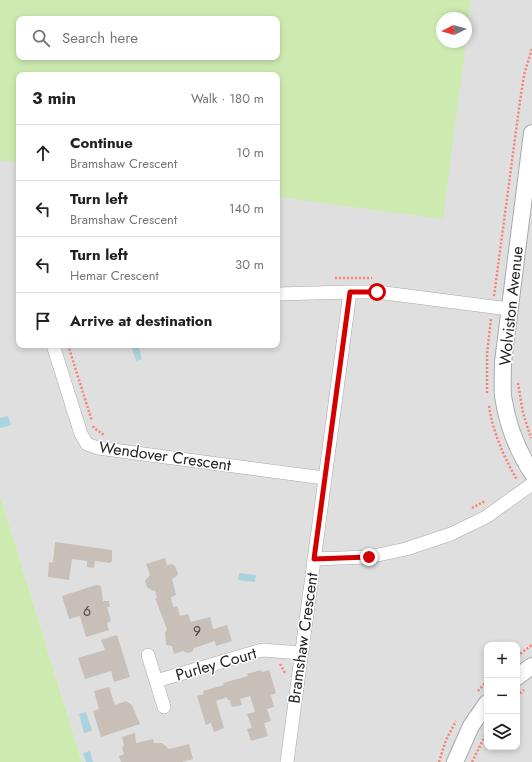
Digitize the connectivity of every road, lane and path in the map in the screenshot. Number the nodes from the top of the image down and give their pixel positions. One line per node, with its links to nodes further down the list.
1 (532, 133): 4 (street, Wolviston Avenue)
2 (350, 292): 3 (street); 4 (street); 11 (street, Bramshaw Crescent)
3 (280, 294)
4 (509, 309): 10 (street, Wolviston Avenue)
5 (54, 348): 11 (street, Wendover Crescent)
6 (69, 348): 8 (path)
7 (517, 380): 9 (path)
8 (110, 436)
9 (532, 441)
10 (532, 473)
11 (324, 478): 17 (street, Bramshaw Crescent)
12 (517, 479): 13 (path)
13 (511, 483)
14 (532, 484): 17 (street)
15 (489, 498): 16 (path)
16 (470, 510)
17 (314, 559): 19 (street, Bramshaw Crescent)
18 (532, 645): 20 (path)
19 (301, 653): 25 (street, Bramshaw Crescent); 26 (street, Purley Court)
20 (520, 654)
21 (148, 655): 26 (street, Purley Court)
22 (274, 663): 25 (path)
23 (532, 666): 24 (street)
24 (520, 675)
25 (297, 680): 30 (street, Bramshaw Crescent)
26 (156, 681): 27 (street, Purley Court)
27 (164, 707)
28 (484, 707): 31 (street)
29 (484, 738): 32 (path)
30 (287, 762)
31 (455, 762)
32 (472, 762)

